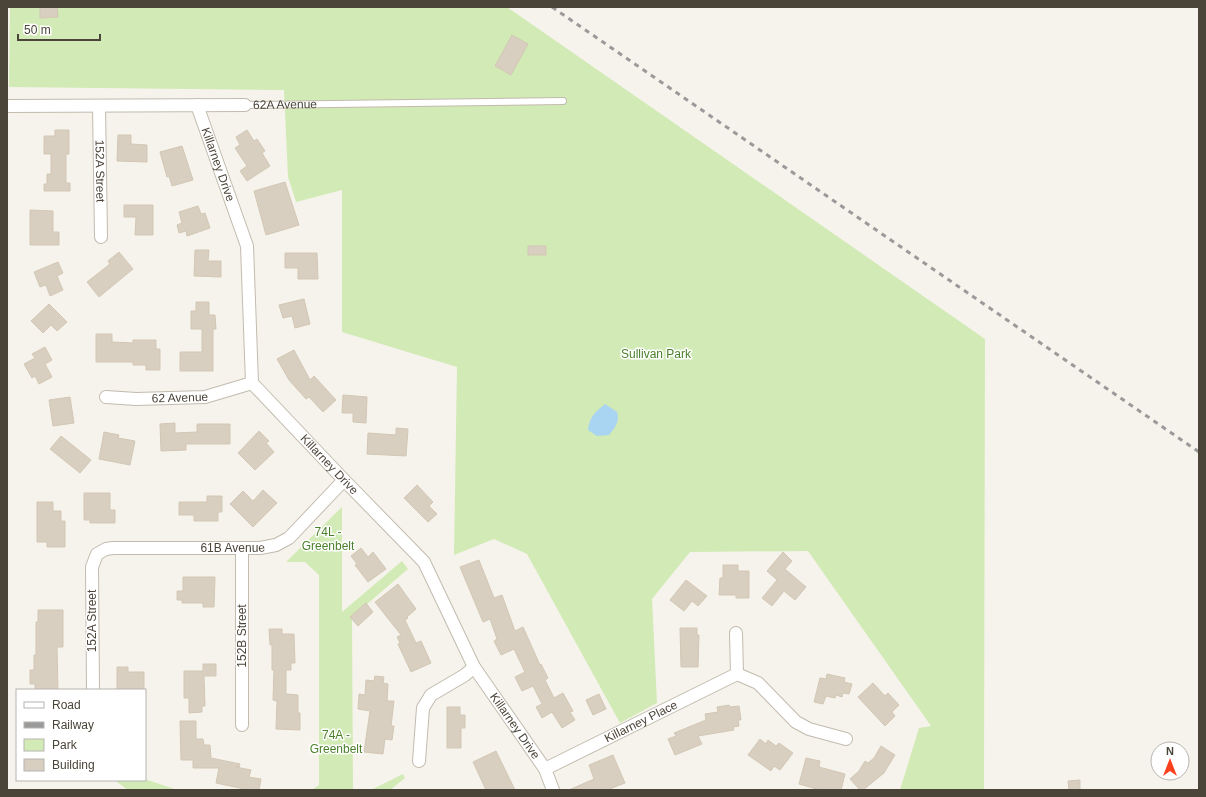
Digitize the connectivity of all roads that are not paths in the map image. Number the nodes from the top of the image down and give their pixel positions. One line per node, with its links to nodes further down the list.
1 (563, 101): 3 (lane, 62A Avenue)
2 (197, 105): 3 (street, 62A Avenue); 5 (street, 62A Avenue); 7 (street, Killarney Drive)
3 (245, 105)
4 (7, 106): 5 (street, 62A Avenue)
5 (99, 106): 6 (street, 152A Street)
6 (101, 237)
7 (252, 383): 8 (street, 62 Avenue); 9 (street, Killarney Drive)
8 (106, 397)
9 (344, 480): 10 (street, 61B Avenue); 13 (street, Killarney Drive)
10 (242, 548): 11 (street, 61B Avenue); 16 (street, 152B Street)
11 (97, 554): 15 (street, 152A Street)
12 (736, 633): 14 (street)
13 (474, 667): 18 (street); 19 (street, Killarney Drive)
14 (737, 674): 17 (street); 19 (street, Killarney Place)
15 (93, 689)
16 (242, 725)
17 (846, 739)
18 (419, 761)
19 (545, 769): 20 (street, Killarney Drive)
20 (553, 790)

